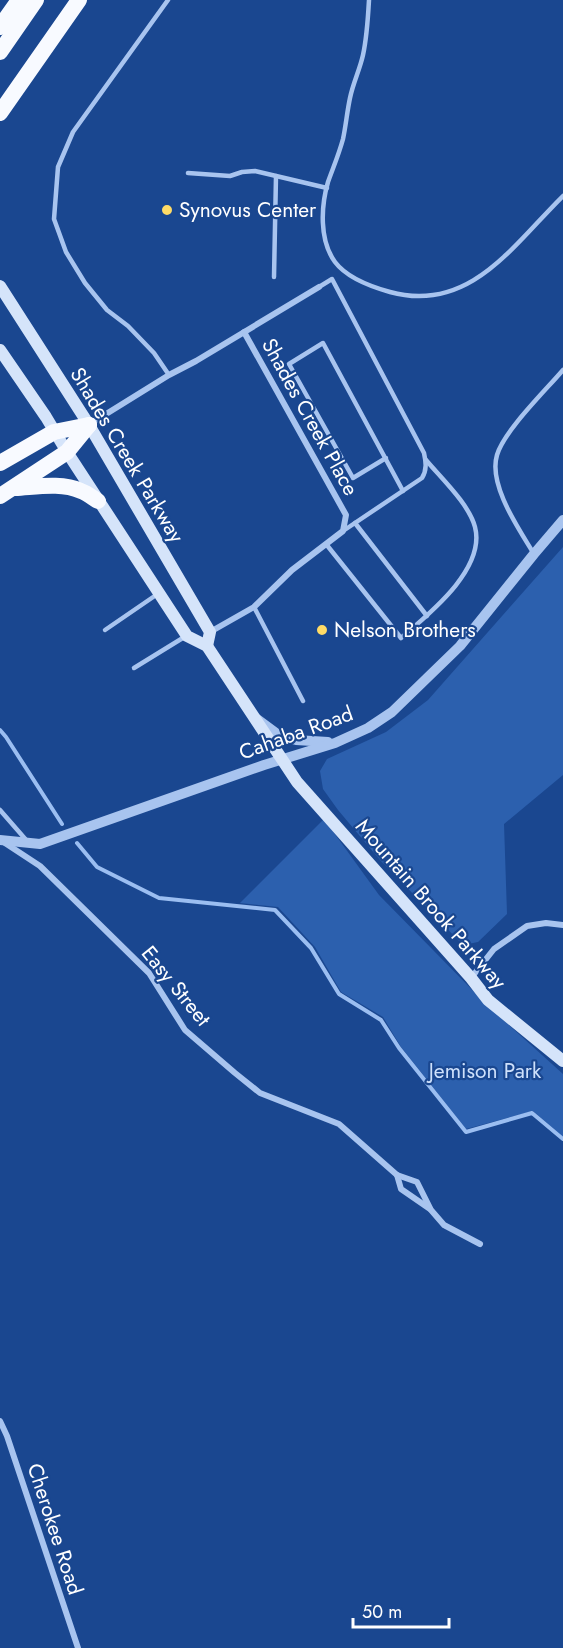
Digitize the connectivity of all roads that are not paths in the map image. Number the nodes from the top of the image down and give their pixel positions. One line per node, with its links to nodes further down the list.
1 (19, 0): 6 (highway)
2 (36, 0): 7 (highway)
3 (79, 0): 8 (highway)
4 (168, 0): 21 (lane)
5 (369, 0): 11 (lane)
6 (0, 27)
7 (0, 52)
8 (0, 113)
9 (188, 173): 10 (lane)
10 (276, 176): 11 (lane); 14 (lane)
11 (327, 188): 13 (lane)
12 (563, 196): 13 (lane)
13 (344, 270): 15 (lane)
14 (274, 276)
15 (332, 279): 17 (lane); 26 (lane)
16 (0, 286): 22 (main road, Shades Creek Parkway)
17 (319, 286): 18 (street, Shades Creek Place)
18 (244, 332): 21 (street, Shades Creek Place); 33 (street, Shades Creek Place)
19 (0, 350): 23 (main road)
20 (563, 370): 35 (lane)
21 (169, 375): 22 (street, Shades Creek Place)
22 (89, 425): 23 (highway); 24 (highway); 40 (main road, Shades Creek Parkway)
23 (54, 432): 24 (main road); 27 (highway)
24 (67, 452): 29 (highway); 30 (main road)
25 (386, 458): 25 (lane); 28 (lane)
26 (426, 460): 28 (lane); 38 (lane)
27 (0, 463)
28 (403, 491): 32 (lane)
29 (7, 492): 30 (highway)
30 (98, 501): 36 (main road)
31 (563, 520): 35 (street, Cahaba Road)
32 (355, 523): 33 (lane); 38 (lane)
33 (343, 531): 34 (street, Shades Creek Place)
34 (326, 544): 37 (street, Shades Creek Place); 38 (lane)
35 (534, 554): 46 (street, Cahaba Road)
36 (159, 593): 39 (lane); 41 (main road)
37 (254, 607): 40 (street, Shades Creek Place); 44 (lane)
38 (427, 616)
39 (105, 630)
40 (210, 632): 42 (main road)
41 (187, 636): 42 (main road); 43 (lane)
42 (207, 646): 45 (main road)
43 (134, 668)
44 (303, 700)
45 (254, 717): 46 (street); 47 (main road)
46 (335, 743): 47 (street, Cahaba Road)
47 (283, 760): 50 (street, Cahaba Road); 52 (main road, Mountain Brook Parkway)
48 (0, 811): 50 (lane)
49 (0, 840): 50 (street, Cahaba Road); 54 (street, Easy Street)
50 (29, 843)
51 (563, 925): 52 (street)
52 (471, 978): 53 (main road, Mountain Brook Parkway)
53 (563, 1061)
54 (397, 1175): 55 (street, Easy Street); 55 (street, Easy Street)
55 (431, 1210): 56 (street, Easy Street)
56 (480, 1244)
57 (0, 1421): 58 (street, Cherokee Road)
58 (78, 1648)

